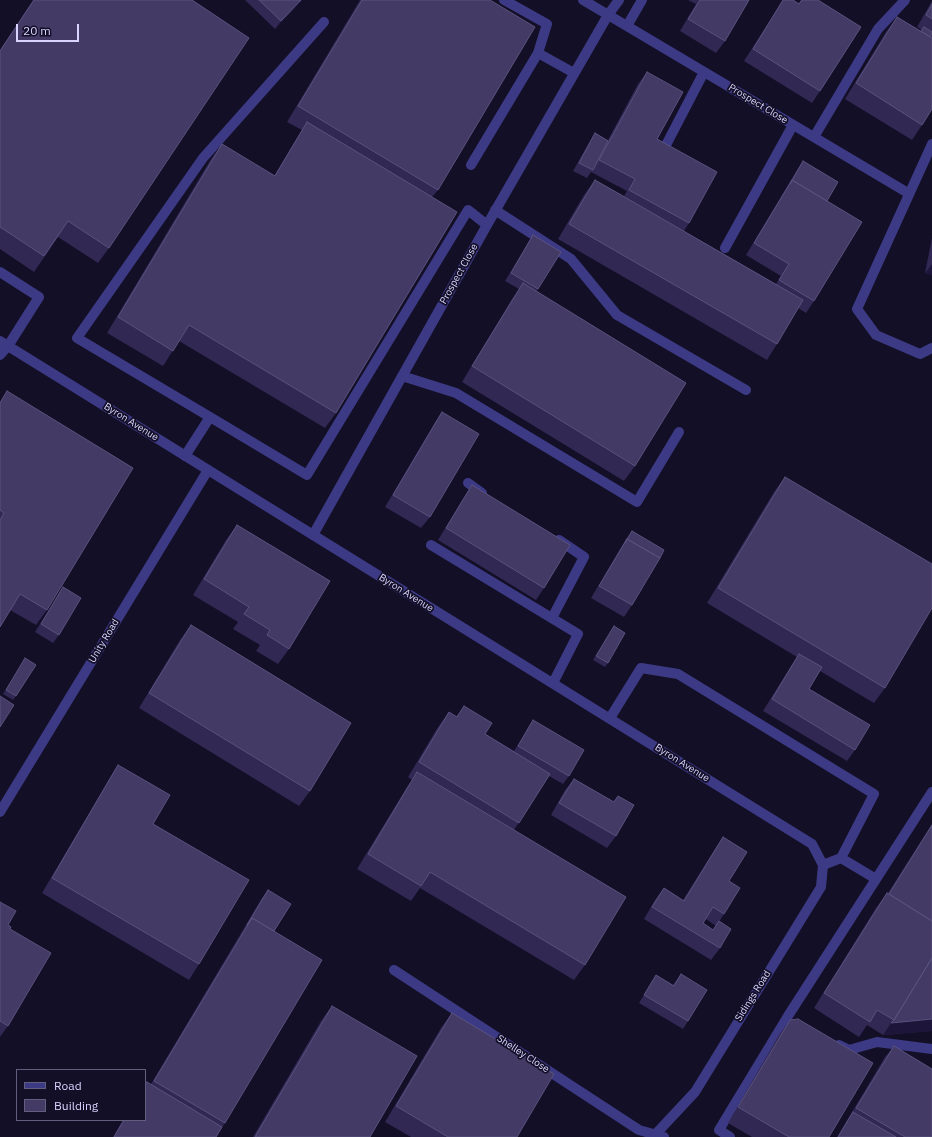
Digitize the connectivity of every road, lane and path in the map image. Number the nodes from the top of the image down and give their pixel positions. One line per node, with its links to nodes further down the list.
1 (504, 0): 9 (street)
2 (583, 0): 6 (street, Prospect Close)
3 (619, 0): 6 (street)
4 (642, 0): 8 (street)
5 (905, 0): 13 (street)
6 (608, 15): 8 (street, Prospect Close); 11 (street, Prospect Close)
7 (324, 22): 27 (street)
8 (627, 26): 10 (street, Prospect Close)
9 (538, 53): 11 (street); 16 (street)
10 (704, 72): 12 (street, Prospect Close); 15 (street)
11 (574, 73): 18 (street, Prospect Close)
12 (793, 124): 13 (street, Prospect Close); 20 (street)
13 (814, 137): 17 (street, Prospect Close)
14 (932, 144): 17 (street)
15 (665, 146)
16 (471, 165)
17 (908, 193): 23 (street)
18 (495, 210): 19 (street, Prospect Close); 26 (street)
19 (487, 224): 25 (street, Prospect Close); 27 (street)
20 (725, 248)
21 (0, 272): 22 (street)
22 (4, 344): 24 (street); 29 (street, Byron Avenue)
23 (932, 348)
24 (0, 355)
25 (402, 376): 28 (street); 33 (street, Prospect Close)
26 (746, 390)
27 (210, 417): 29 (street)
28 (679, 432)
29 (186, 456): 30 (street, Byron Avenue)
30 (208, 470): 33 (street, Byron Avenue); 40 (street, Unity Road)
31 (468, 483): 32 (street)
32 (494, 500)
33 (313, 535): 37 (street, Byron Avenue)
34 (552, 536): 36 (street)
35 (431, 545): 36 (street)
36 (552, 618): 37 (street)
37 (553, 683): 38 (street, Byron Avenue)
38 (610, 718): 41 (street); 42 (street, Byron Avenue)
39 (932, 792): 43 (street)
40 (0, 812)
41 (841, 858): 42 (street); 43 (street)
42 (823, 866): 47 (street, Sidings Road)
43 (876, 879): 48 (street)
44 (394, 970): 47 (street, Shelley Close)
45 (828, 1039): 46 (street)
46 (932, 1049)
47 (657, 1136)
48 (730, 1137)

